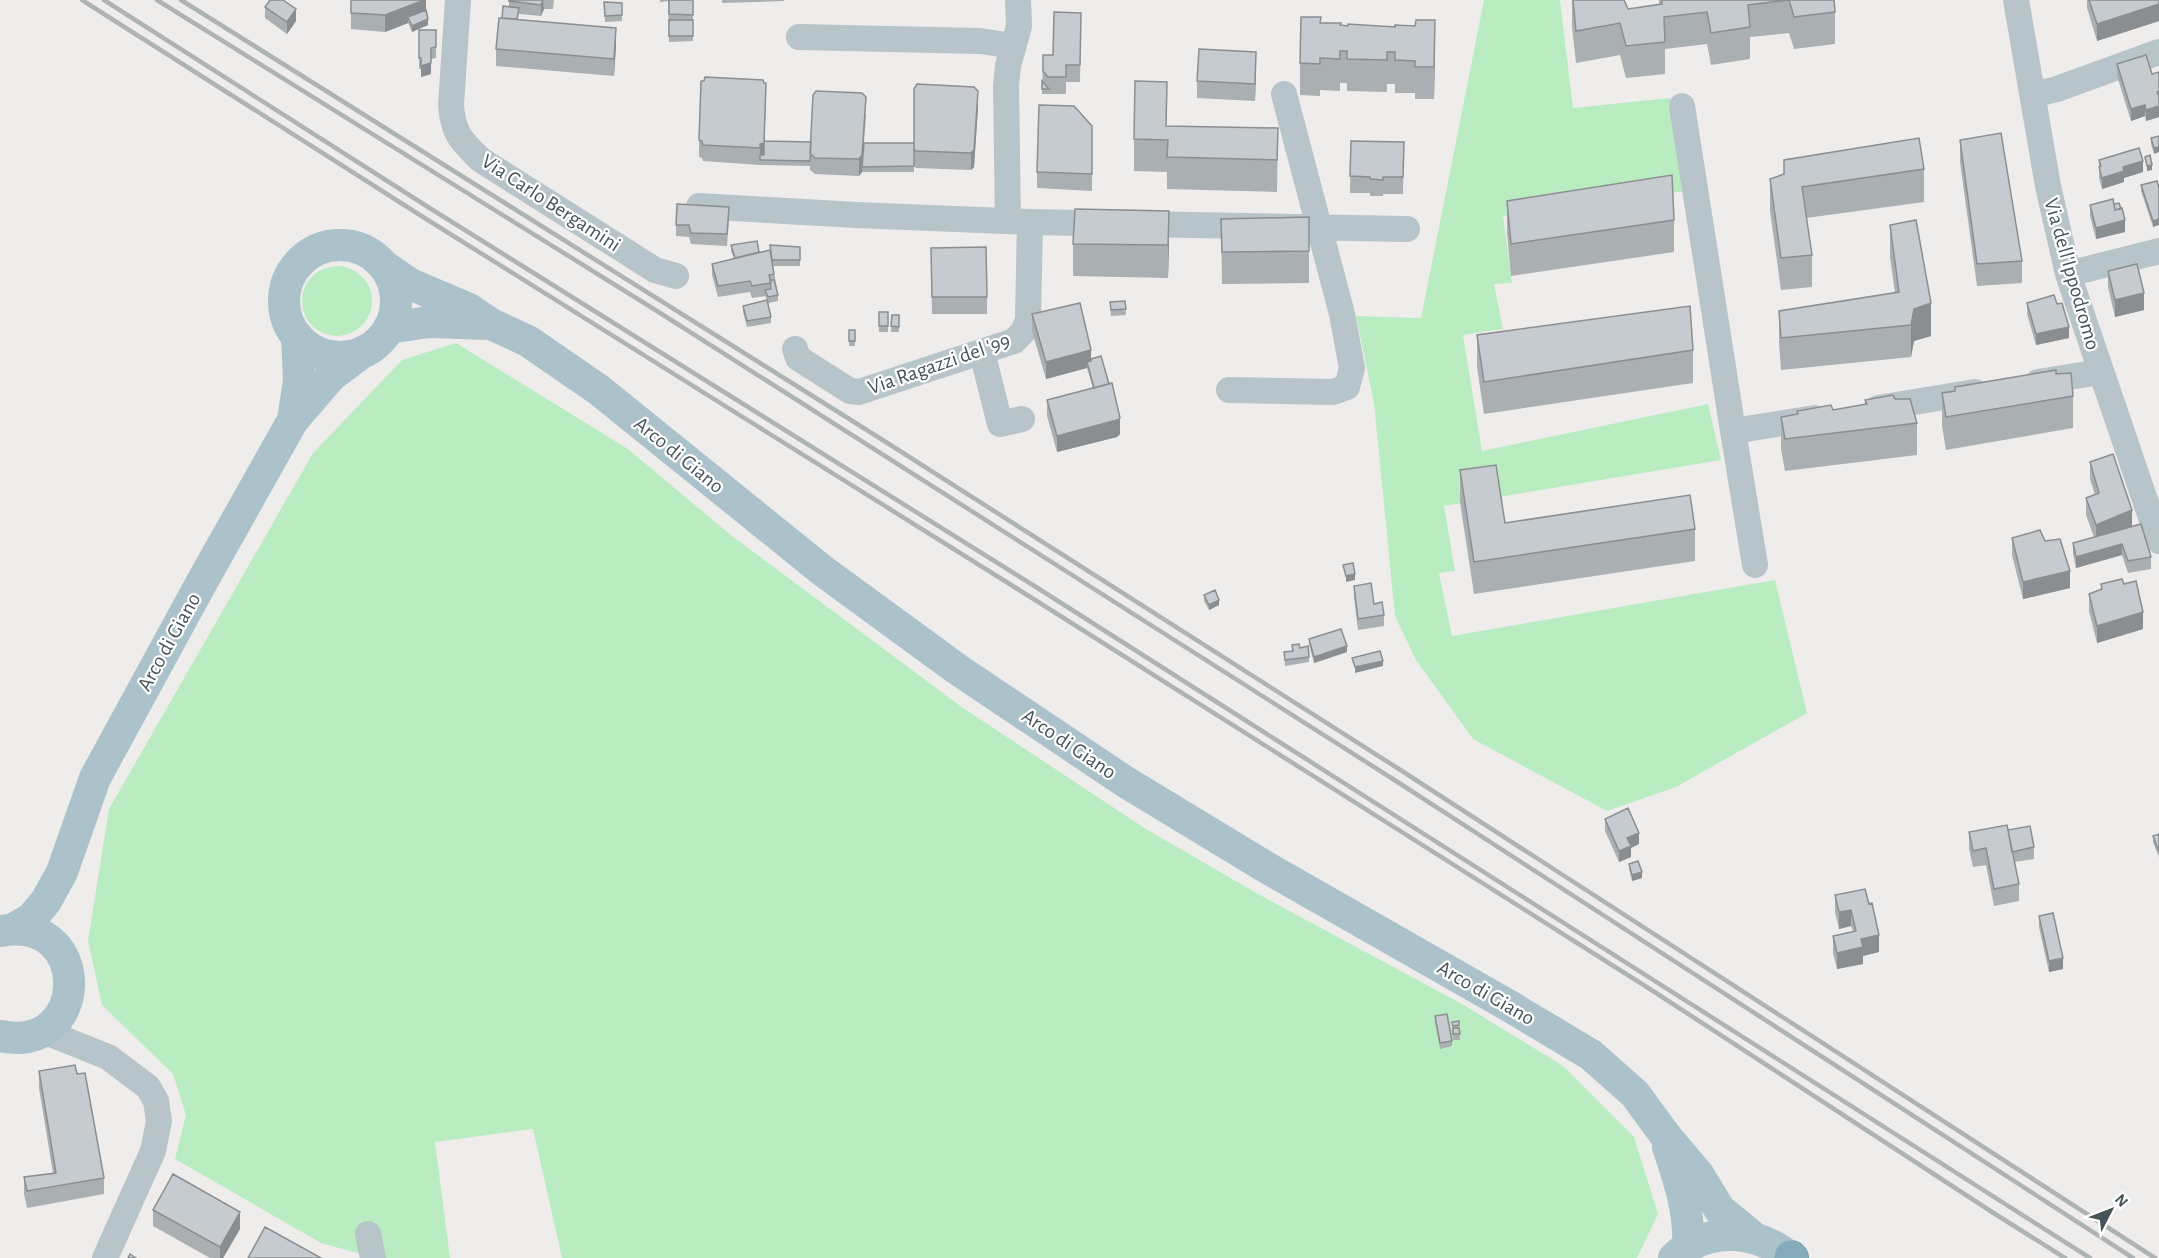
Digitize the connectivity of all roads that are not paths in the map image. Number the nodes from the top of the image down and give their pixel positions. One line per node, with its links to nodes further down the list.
1 (458, 0): 17 (street, Via Carlo Bergamini)
2 (1018, 0): 5 (street, Via Ragazzi del '99)
3 (2016, 0): 8 (street, Via dell'Ippodromo)
4 (799, 37): 5 (street)
5 (1013, 46): 11 (street, Via Ragazzi del '99)
6 (2159, 52): 8 (street)
7 (1284, 94): 12 (street)
8 (2033, 95): 16 (street, Via dell'Ippodromo)
9 (1682, 106): 28 (street)
10 (699, 206): 11 (street)
11 (1019, 222): 12 (street); 23 (street, Via Ragazzi del '99)
12 (1320, 228): 13 (street); 25 (street)
13 (1407, 229)
14 (2159, 251): 16 (street)
15 (384, 266): 18 (main road, Arco di Giano); 19 (main road); 20 (main road)
16 (2068, 274): 24 (street, Via dell'Ippodromo)
17 (676, 276)
18 (491, 324): 19 (main road, Arco di Giano); 36 (main road, Arco di Giano)
19 (389, 328): 22 (main road)
20 (297, 336): 22 (main road); 27 (main road, Arco di Giano)
21 (795, 349): 23 (street, Via Ragazzi del '99)
22 (364, 351): 27 (main road, Arco di Giano)
23 (982, 352): 26 (street)
24 (2100, 372): 28 (street); 29 (street, Via dell'Ippodromo)
25 (1229, 390)
26 (1022, 419)
27 (293, 420): 31 (main road, Arco di Giano)
28 (1733, 430): 30 (street)
29 (2159, 540)
30 (1755, 565)
31 (62, 872): 32 (main road, Arco di Giano); 33 (main road, Arco di Giano)
32 (6, 930): 33 (main road)
33 (61, 953): 34 (main road)
34 (44, 1031): 35 (main road); 39 (street)
35 (0, 1036)
36 (1665, 1135): 37 (main road, Arco di Giano); 38 (main road, Arco di Giano)
37 (1753, 1237): 38 (main road); 40 (main road)
38 (1676, 1255)
39 (105, 1258)
40 (1791, 1258)

